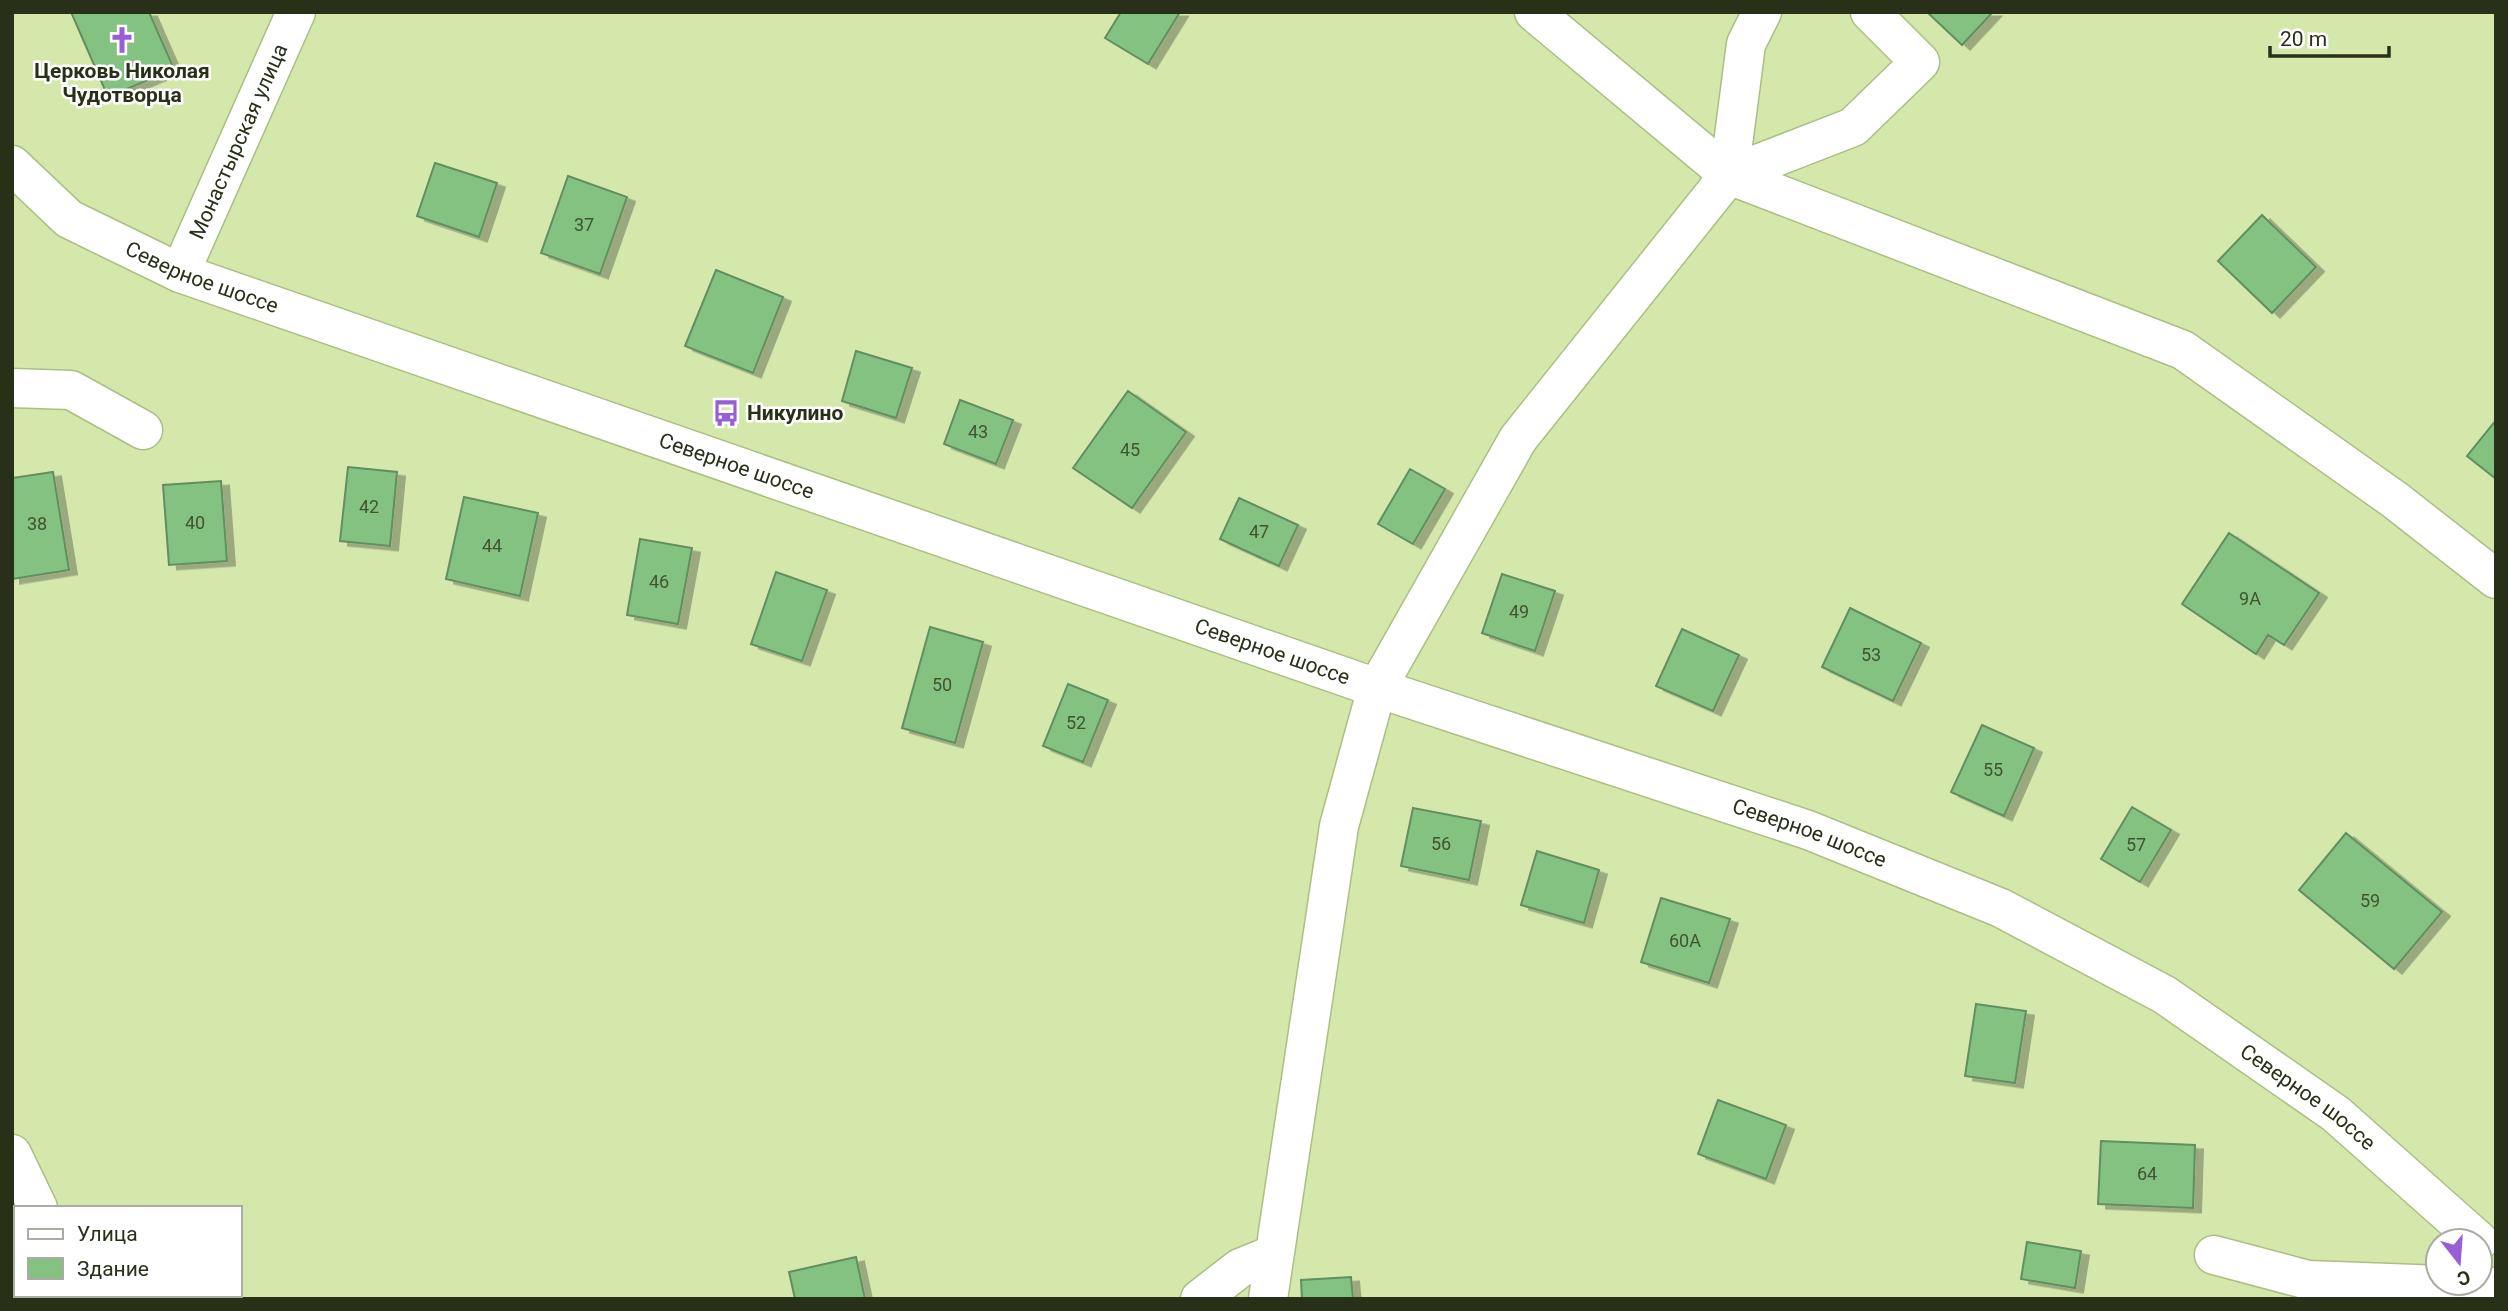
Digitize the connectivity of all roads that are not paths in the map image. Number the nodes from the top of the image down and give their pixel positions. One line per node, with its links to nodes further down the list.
1 (296, 12): 7 (main road, Монастырская улица)
2 (1534, 12): 6 (main road)
3 (1762, 12): 6 (main road)
4 (1870, 12): 6 (main road)
5 (12, 165): 7 (main road, Северное шоссе)
6 (1729, 175): 10 (main road); 11 (main road)
7 (180, 273): 11 (main road, Северное шоссе)
8 (12, 388): 9 (main road)
9 (143, 430)
10 (2496, 579)
11 (1377, 688): 14 (main road, Северное шоссе); 15 (main road)
12 (12, 1154): 13 (main road)
13 (37, 1206)
14 (2463, 1227)
15 (1272, 1255): 18 (main road); 19 (main road)
16 (2214, 1255): 17 (main road)
17 (2496, 1287)
18 (1200, 1299)
19 (1268, 1299)

